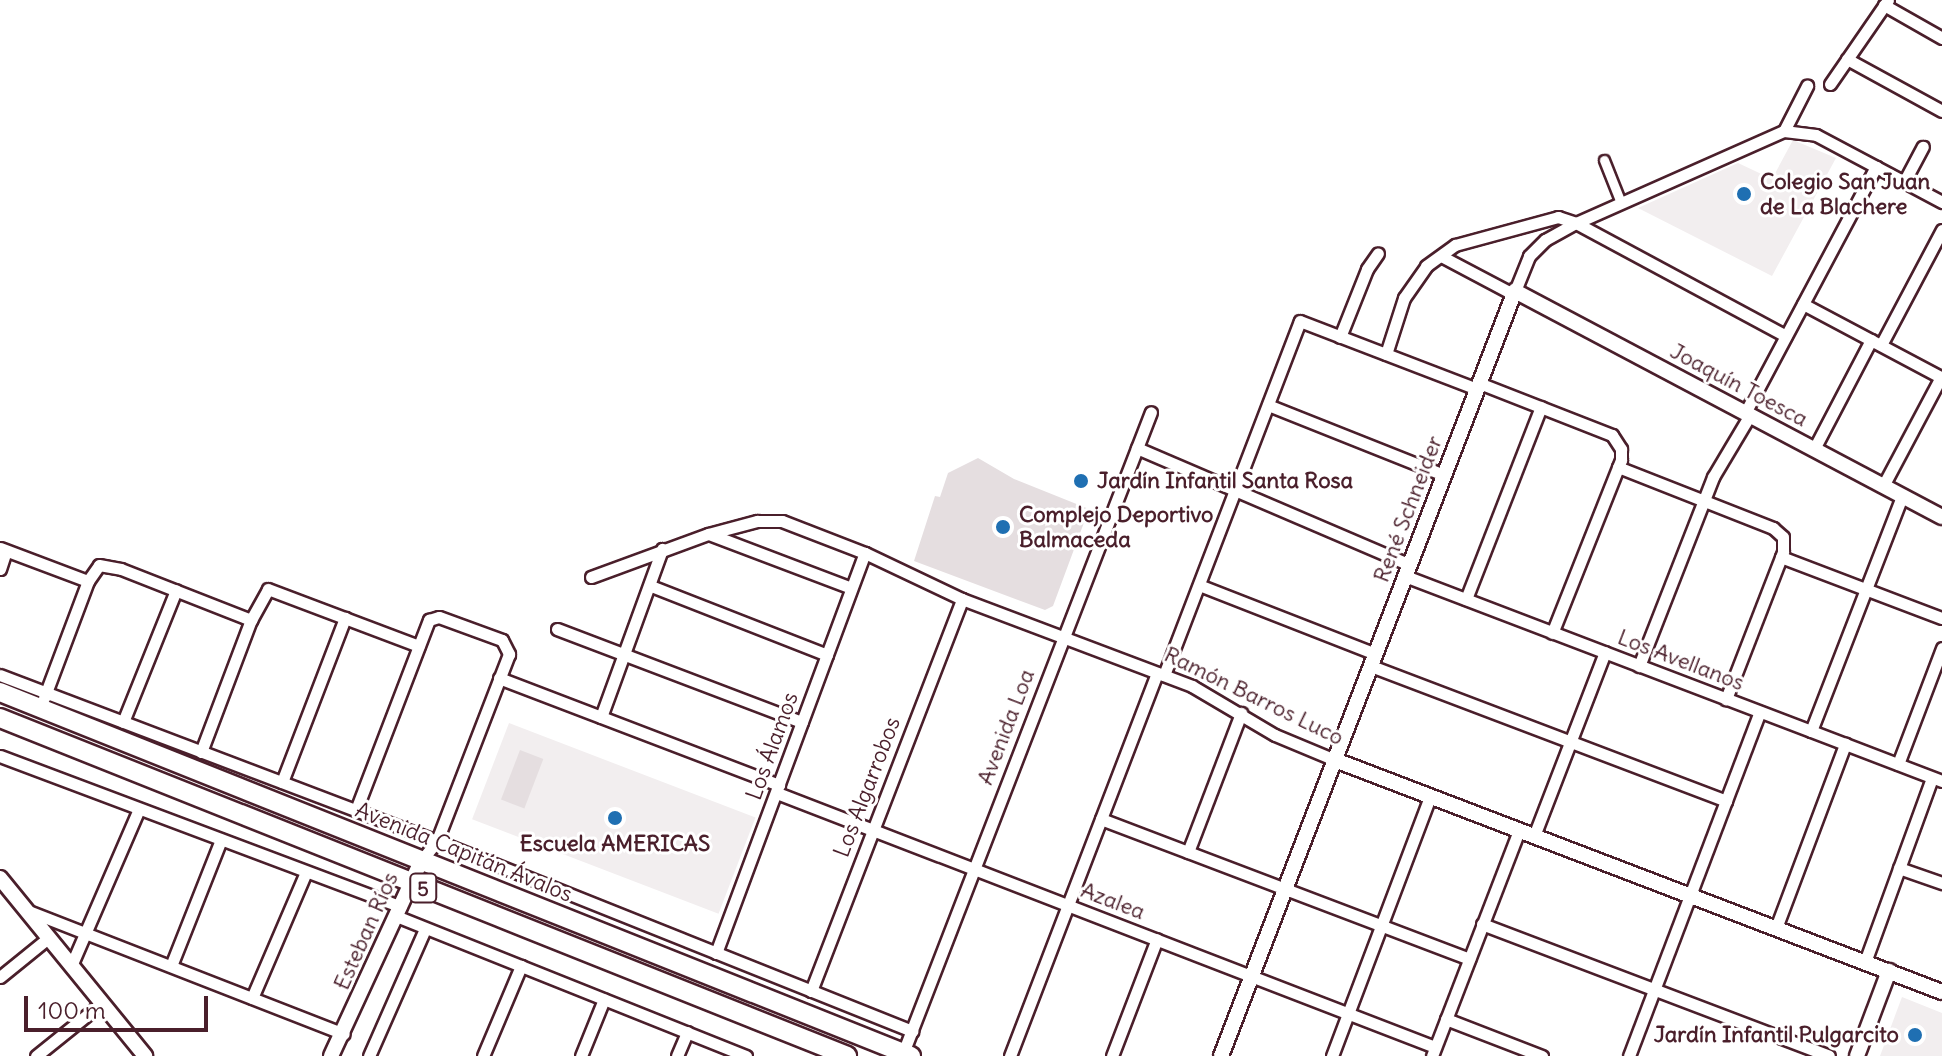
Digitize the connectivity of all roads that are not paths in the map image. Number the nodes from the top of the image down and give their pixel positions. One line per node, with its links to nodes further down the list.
1 (1886, 3): 2 (street); 3 (street)
2 (1942, 38)
3 (1847, 59): 4 (street); 6 (street)
4 (1830, 84)
5 (1807, 86): 7 (street)
6 (1942, 111)
7 (1790, 131): 10 (street); 13 (street, René Schneider)
8 (1923, 147): 11 (street)
9 (1604, 160): 13 (street)
10 (1876, 167): 11 (street); 19 (street)
11 (1904, 182): 12 (street)
12 (1942, 202)
13 (1621, 203): 14 (street, René Schneider)
14 (1576, 223): 17 (street); 18 (street, René Schneider); 20 (street)
15 (1942, 230): 22 (street)
16 (1378, 253): 21 (street)
17 (1441, 256): 18 (street, Joaquín Toesca); 23 (street)
18 (1514, 292): 25 (street, René Schneider); 29 (street, Joaquín Toesca)
19 (1803, 304): 20 (street); 22 (street)
20 (1786, 336): 29 (street)
21 (1340, 337): 23 (street); 26 (street)
22 (1876, 342): 24 (street); 31 (street)
23 (1386, 354): 25 (street)
24 (1941, 377): 34 (street)
25 (1478, 386): 27 (street); 33 (street, René Schneider)
26 (1268, 405): 33 (street); 35 (street)
27 (1541, 407): 32 (street); 54 (street)
28 (1151, 412): 30 (street, Avenida Loa)
29 (1747, 414): 31 (street, Joaquín Toesca); 37 (street)
30 (1137, 448): 35 (street, Los Avellanos); 60 (street, Avenida Loa)
31 (1814, 449): 34 (street, Joaquín Toesca)
32 (1618, 467): 37 (street); 59 (street)
33 (1444, 475): 45 (street, René Schneider)
34 (1883, 486): 36 (street, Joaquín Toesca)
35 (1236, 488): 45 (street, Los Avellanos); 48 (street)
36 (1902, 496): 38 (street, Joaquín Toesca); 51 (street)
37 (1704, 501): 43 (street); 67 (street)
38 (1942, 517)
39 (708, 534): 41 (street, Ramón Barros Luco); 42 (street, Ramón Barros Luco); 50 (street)
40 (3, 549): 44 (street); 47 (street)
41 (662, 549): 46 (street, Ramón Barros Luco); 49 (street)
42 (865, 553): 50 (street, Los Álamos); 53 (street, Ramón Barros Luco)
43 (1781, 557): 51 (street); 72 (street)
44 (0, 569)
45 (1408, 570): 54 (street, Los Avellanos); 66 (street, René Schneider)
46 (591, 577)
47 (88, 581): 52 (street); 73 (street)
48 (1199, 585): 66 (street); 68 (street)
49 (651, 586): 64 (street); 65 (street)
50 (851, 588): 65 (street, Los Álamos)
51 (1866, 589): 56 (street); 80 (street)
52 (176, 590): 57 (street); 78 (street)
53 (962, 599): 60 (street, Ramón Barros Luco); 95 (street, Los Algarrobos)
54 (1466, 599): 59 (street, Los Avellanos)
55 (345, 618): 57 (street); 61 (street); 88 (street)
56 (1942, 618)
57 (251, 620): 83 (street)
58 (557, 629): 64 (street)
59 (1552, 633): 63 (street, Los Avellanos)
60 (1064, 638): 68 (street, Ramón Barros Luco); 103 (street, Avenida Loa)
61 (419, 646): 70 (street, Esteban Ríos); 93 (street)
62 (1942, 648): 86 (street)
63 (1605, 652): 67 (street, Los Avellanos); 81 (street)
64 (624, 654): 76 (street); 79 (street)
65 (827, 655): 79 (street, Los Álamos)
66 (1373, 660): 81 (street); 85 (street, René Schneider)
67 (1639, 666): 72 (street, Los Avellanos)
68 (1161, 674): 75 (street, Ramón Barros Luco); 94 (street)
69 (0, 675): 73 (street, Avenida Capitán Ávalos)
70 (499, 678): 76 (street, Azalea); 99 (street, Esteban Ríos)
71 (0, 692): 73 (highway, Avenida Capitán Ávalos / 5)
72 (1726, 699): 74 (street, Los Avellanos)
73 (38, 701): 77 (street); 78 (street, Avenida Capitán Ávalos); 101 (highway, Avenida Capitán Ávalos / 5)
74 (1760, 712): 80 (street, Los Avellanos); 91 (street)
75 (1241, 713): 85 (street, Ramón Barros Luco); 100 (street)
76 (601, 717): 89 (street, Azalea)
77 (2, 722): 106 (highway, 5)
78 (123, 722): 83 (street, Avenida Capitán Ávalos)
79 (802, 722): 89 (street, Los Álamos)
80 (1811, 731): 82 (street, Los Avellanos)
81 (1570, 742): 91 (street); 97 (street)
82 (1845, 744): 86 (street, Los Avellanos); 115 (street)
83 (201, 752): 88 (street, Avenida Capitán Ávalos)
84 (0, 756): 92 (street)
85 (1335, 760): 90 (street, Ramón Barros Luco); 108 (street, René Schneider)
86 (1898, 764): 87 (street, Los Avellanos)
87 (1937, 779): 102 (street)
88 (282, 782): 93 (street, Avenida Capitán Ávalos)
89 (778, 789): 95 (street, Azalea); 120 (street, Los Álamos)
90 (1430, 796): 96 (street, Ramón Barros Luco); 114 (street)
91 (1726, 801): 109 (street)
92 (139, 809): 98 (street); 117 (street)
93 (356, 810): 99 (street, Avenida Capitán Ávalos)
94 (1101, 819): 100 (street); 110 (street)
95 (872, 830): 103 (street, Azalea); 130 (street, Los Algarrobos)
96 (1519, 830): 97 (street, Ramón Barros Luco); 113 (street)
97 (1534, 836): 109 (street, Ramón Barros Luco)
98 (221, 840): 104 (street); 124 (street)
99 (437, 841): 101 (street, Esteban Ríos); 120 (street, Avenida Capitán Ávalos)
100 (1188, 852): 108 (street)
101 (421, 861): 106 (street, Esteban Ríos); 141 (highway, Avenida Capitán Ávalos / 5)
102 (1899, 868): 107 (street); 122 (street)
103 (974, 869): 110 (street, Azalea); 137 (street, Avenida Loa)
104 (306, 872): 112 (street); 132 (street)
105 (0, 878): 111 (street)
106 (411, 883): 112 (street, Esteban Ríos); 150 (highway, 5)
107 (1942, 883)
108 (1286, 889): 114 (street); 127 (street, René Schneider)
109 (1690, 895): 115 (street, Ramón Barros Luco); 129 (street)
110 (1068, 905): 119 (street, Azalea); 151 (street)
111 (25, 909): 117 (street); 118 (street)
112 (398, 912): 116 (street); 139 (street, Esteban Ríos)
113 (1482, 924): 121 (street); 129 (street)
114 (1381, 925): 121 (street); 135 (street)
115 (1776, 928): 122 (street, Ramón Barros Luco)
116 (425, 929): 125 (street); 145 (street)
117 (86, 933): 123 (street); 124 (street)
118 (48, 938): 123 (street); 128 (street)
119 (1157, 939): 127 (street, Azalea); 152 (street)
120 (716, 953): 130 (street, Avenida Capitán Ávalos)
121 (1469, 959): 136 (street)
122 (1865, 962): 126 (street, Ramón Barros Luco)
123 (71, 966): 134 (street)
124 (171, 966): 132 (street)
125 (521, 966): 133 (street); 146 (street)
126 (1889, 971): 131 (street, Ramón Barros Luco); 158 (street)
127 (1251, 975): 135 (street, Azalea); 153 (street, René Schneider)
128 (0, 977)
129 (1654, 990): 156 (street); 157 (street)
130 (811, 991): 137 (street, Avenida Capitán Ávalos)
131 (1942, 992)
132 (252, 998): 139 (street)
133 (604, 999): 138 (street); 147 (street)
134 (102, 1003): 142 (street); 143 (street)
135 (1348, 1013): 140 (street, Azalea); 154 (street)
136 (1446, 1019): 140 (street); 155 (street)
137 (912, 1031): 141 (street, Avenida Loa)
138 (687, 1032): 148 (street); 149 (street)
139 (344, 1034): 144 (street, Esteban Ríos)
140 (1433, 1051)
141 (905, 1055)
142 (36, 1056)
143 (145, 1056)
144 (331, 1056)
145 (369, 1056)
146 (483, 1056)
147 (581, 1056)
148 (677, 1056)
149 (746, 1056)
150 (847, 1056)
151 (1010, 1056)
152 (1112, 1056)
153 (1221, 1056)
154 (1332, 1056)
155 (1542, 1056)
156 (1629, 1056)
157 (1829, 1056)
158 (1857, 1056)

